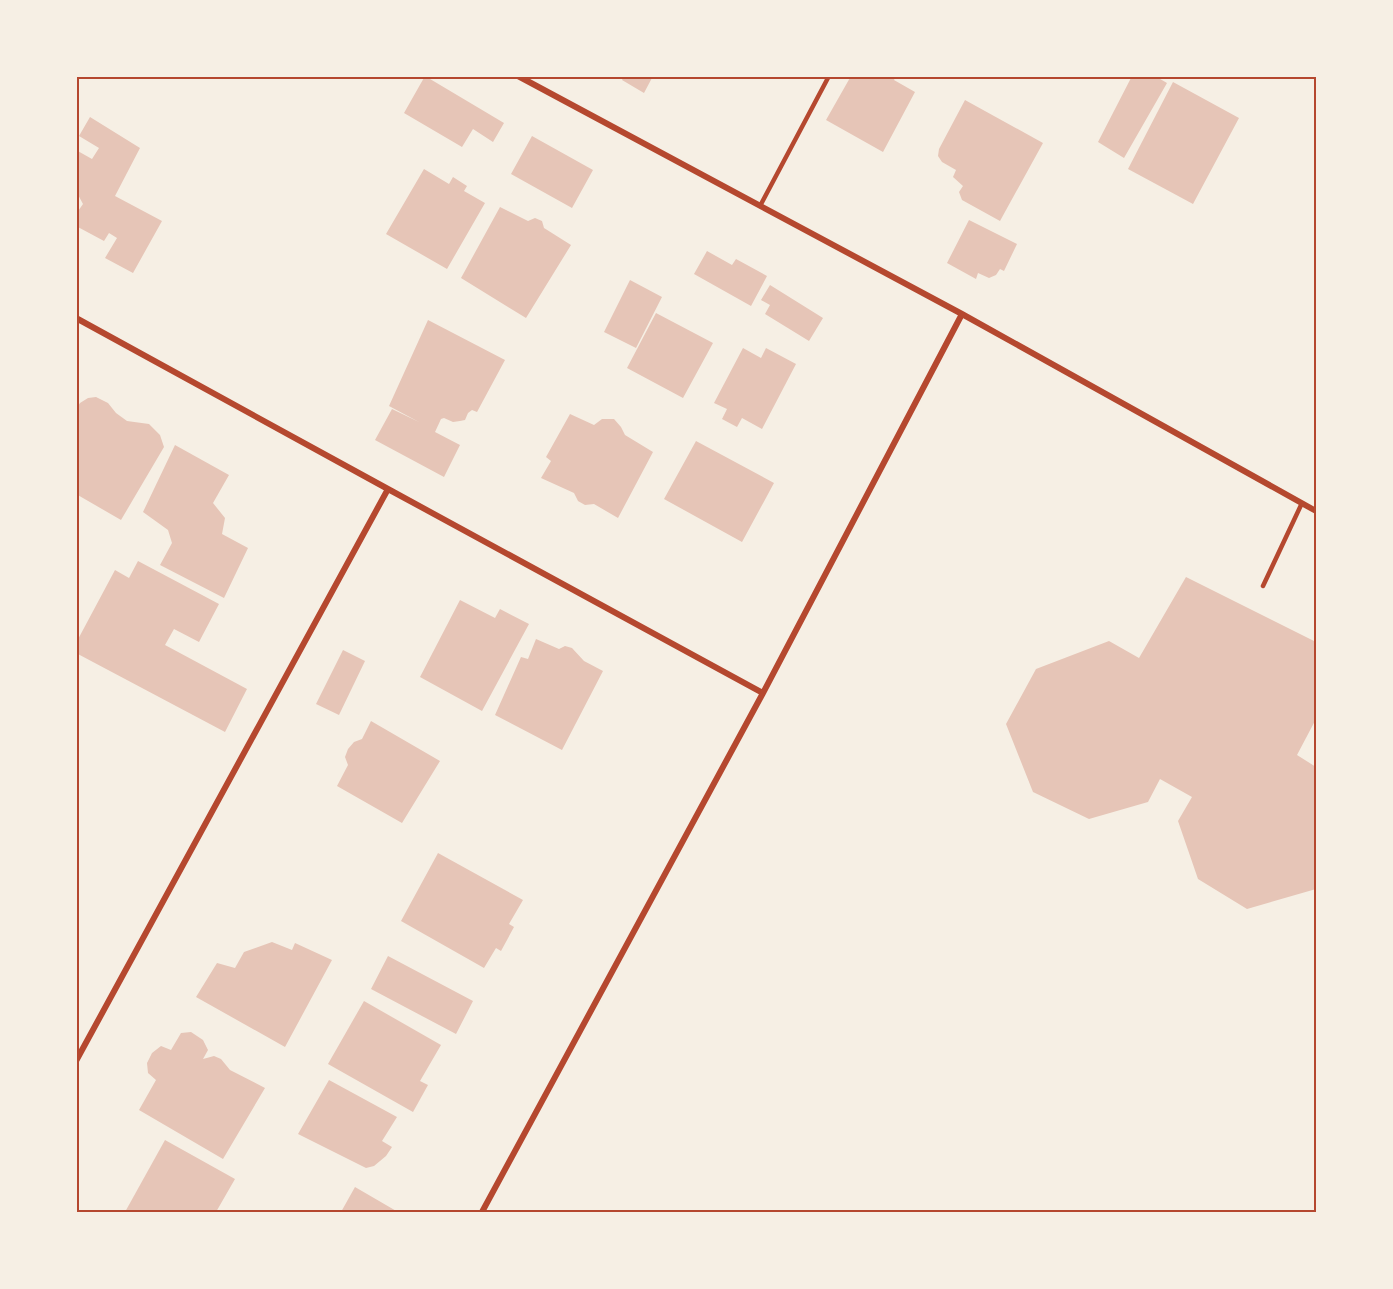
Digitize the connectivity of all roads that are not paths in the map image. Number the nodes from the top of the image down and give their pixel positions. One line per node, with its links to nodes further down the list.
1 (518, 76): 3 (street)
2 (829, 76): 3 (lane)
3 (760, 206): 4 (street)
4 (962, 314): 7 (street); 10 (street)
5 (76, 318): 6 (street)
6 (388, 489): 10 (street); 11 (street)
7 (1302, 502): 8 (street); 9 (lane)
8 (1317, 511)
9 (1263, 586)
10 (764, 693): 12 (street)
11 (76, 1061)
12 (482, 1212)

